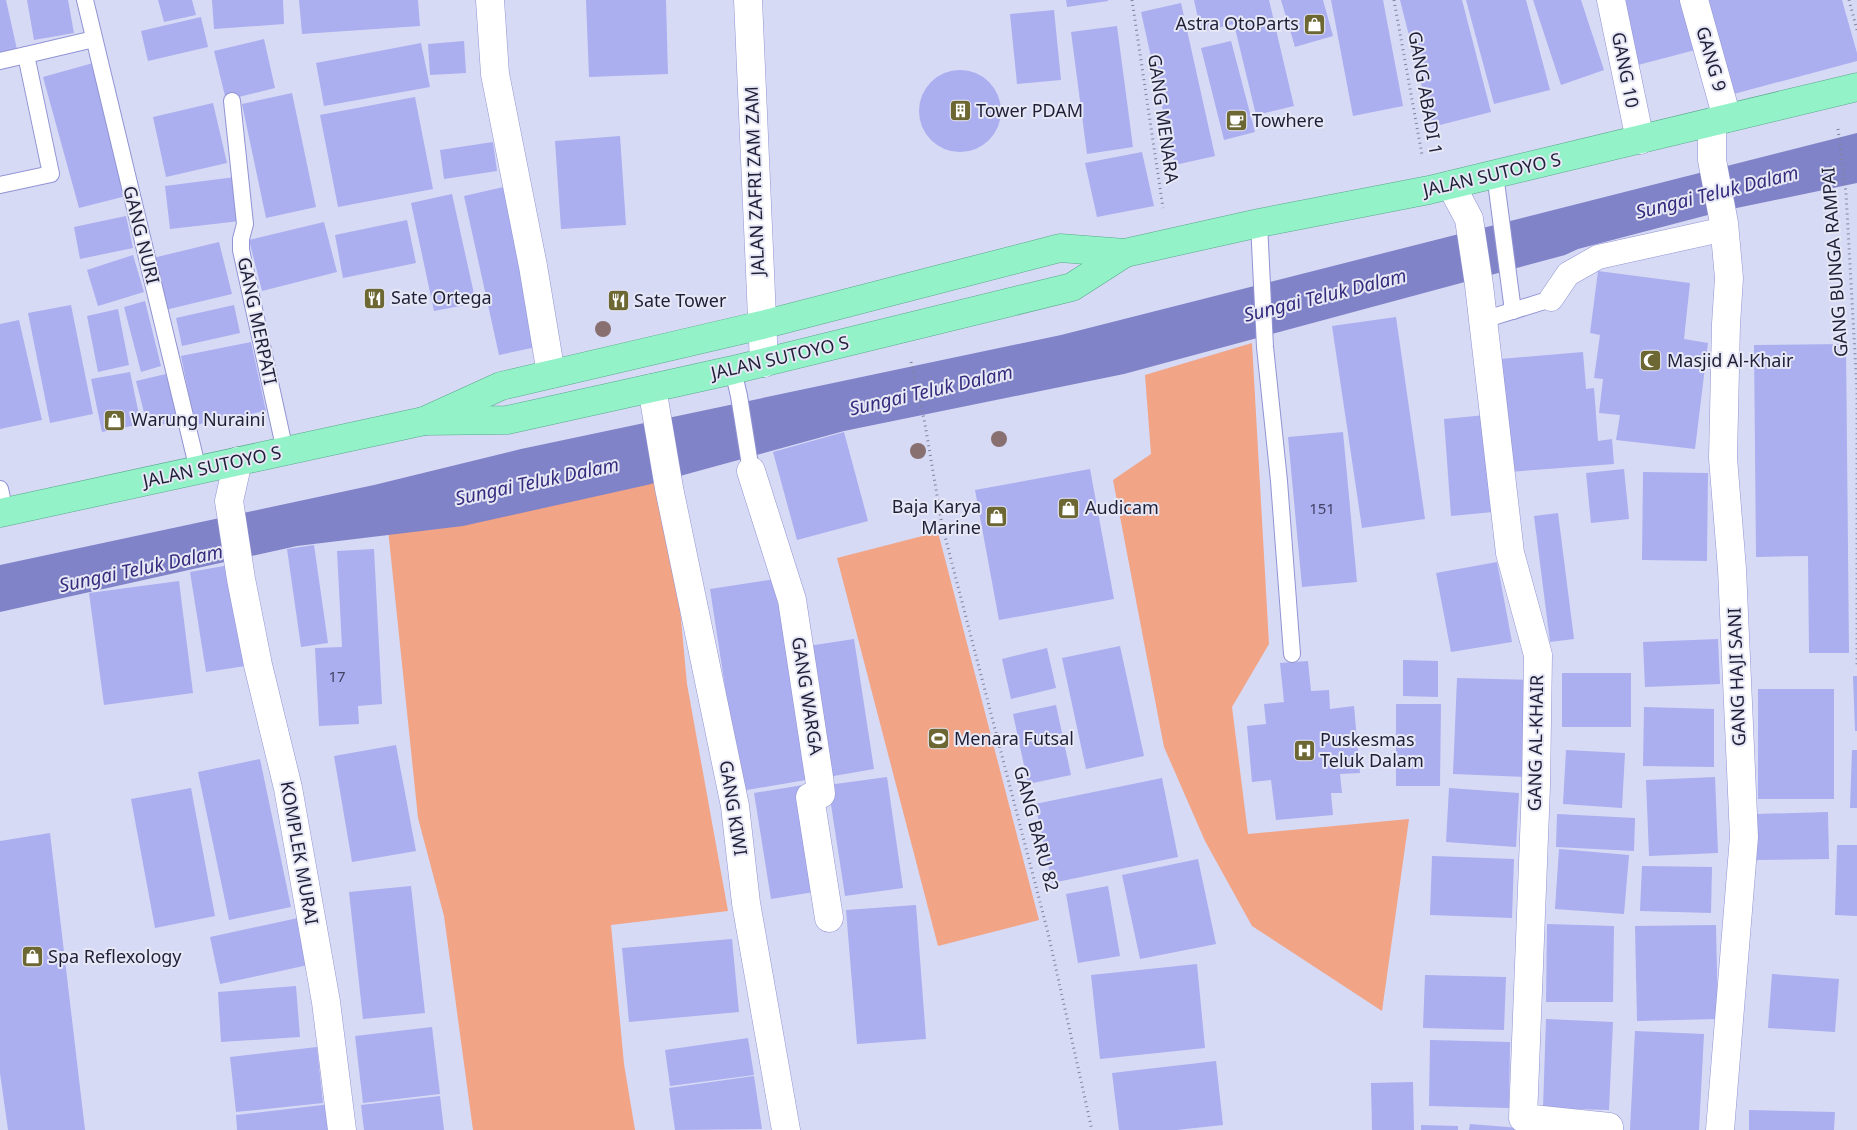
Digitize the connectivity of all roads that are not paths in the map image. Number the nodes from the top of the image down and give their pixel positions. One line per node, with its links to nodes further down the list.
1 (85, 0): 6 (lane, GANG NURI)
2 (490, 0): 25 (street)
3 (748, 0): 23 (street, JALAN ZAFRI ZAM ZAM)
4 (1611, 0): 12 (street, GANG 10)
5 (1694, 0): 11 (street, GANG 9)
6 (94, 40): 7 (lane); 31 (lane, GANG NURI)
7 (26, 55): 8 (lane); 15 (lane)
8 (0, 61)
9 (1857, 87): 11 (highway, JALAN SUTOYO S)
10 (232, 101): 29 (lane, GANG MERPATI)
11 (1720, 120): 12 (highway, JALAN SUTOYO S); 13 (street, GANG 9)
12 (1640, 140): 14 (highway, JALAN SUTOYO S)
13 (1712, 160): 18 (street, GANG HAJI SANI)
14 (1495, 174): 16 (highway, JALAN SUTOYO S); 21 (lane)
15 (0, 185)
16 (1440, 188): 17 (highway, JALAN SUTOYO S); 22 (street, GANG AL-KHAIR)
17 (1259, 223): 19 (highway, JALAN SUTOYO S); 34 (lane)
18 (1724, 226): 20 (street); 39 (street, GANG HAJI SANI)
19 (1125, 253): 23 (highway, JALAN SUTOYO S); 24 (highway, JALAN SUTOYO S)
20 (1551, 299): 21 (lane)
21 (1513, 311): 22 (lane)
22 (1483, 320): 38 (street, GANG AL-KHAIR)
23 (762, 325): 24 (street, JALAN ZAFRI ZAM ZAM); 25 (highway, JALAN SUTOYO S)
24 (764, 363): 26 (highway, JALAN SUTOYO S)
25 (551, 374): 28 (highway, JALAN SUTOYO S)
26 (736, 383): 27 (highway, JALAN SUTOYO S); 32 (lane)
27 (652, 388): 28 (highway, JALAN SUTOYO S); 37 (street, GANG KIWI)
28 (424, 422): 29 (highway, JALAN SUTOYO S)
29 (285, 451): 30 (highway, JALAN SUTOYO S)
30 (238, 461): 31 (highway, JALAN SUTOYO S); 36 (street, KOMPLEK MURAI)
31 (198, 470): 33 (highway, JALAN SUTOYO S)
32 (752, 471): 35 (street, GANG WARGA)
33 (2, 504)
34 (1292, 654)
35 (829, 918)
36 (342, 1130)
37 (786, 1130)
38 (1609, 1130)
39 (1720, 1130)

